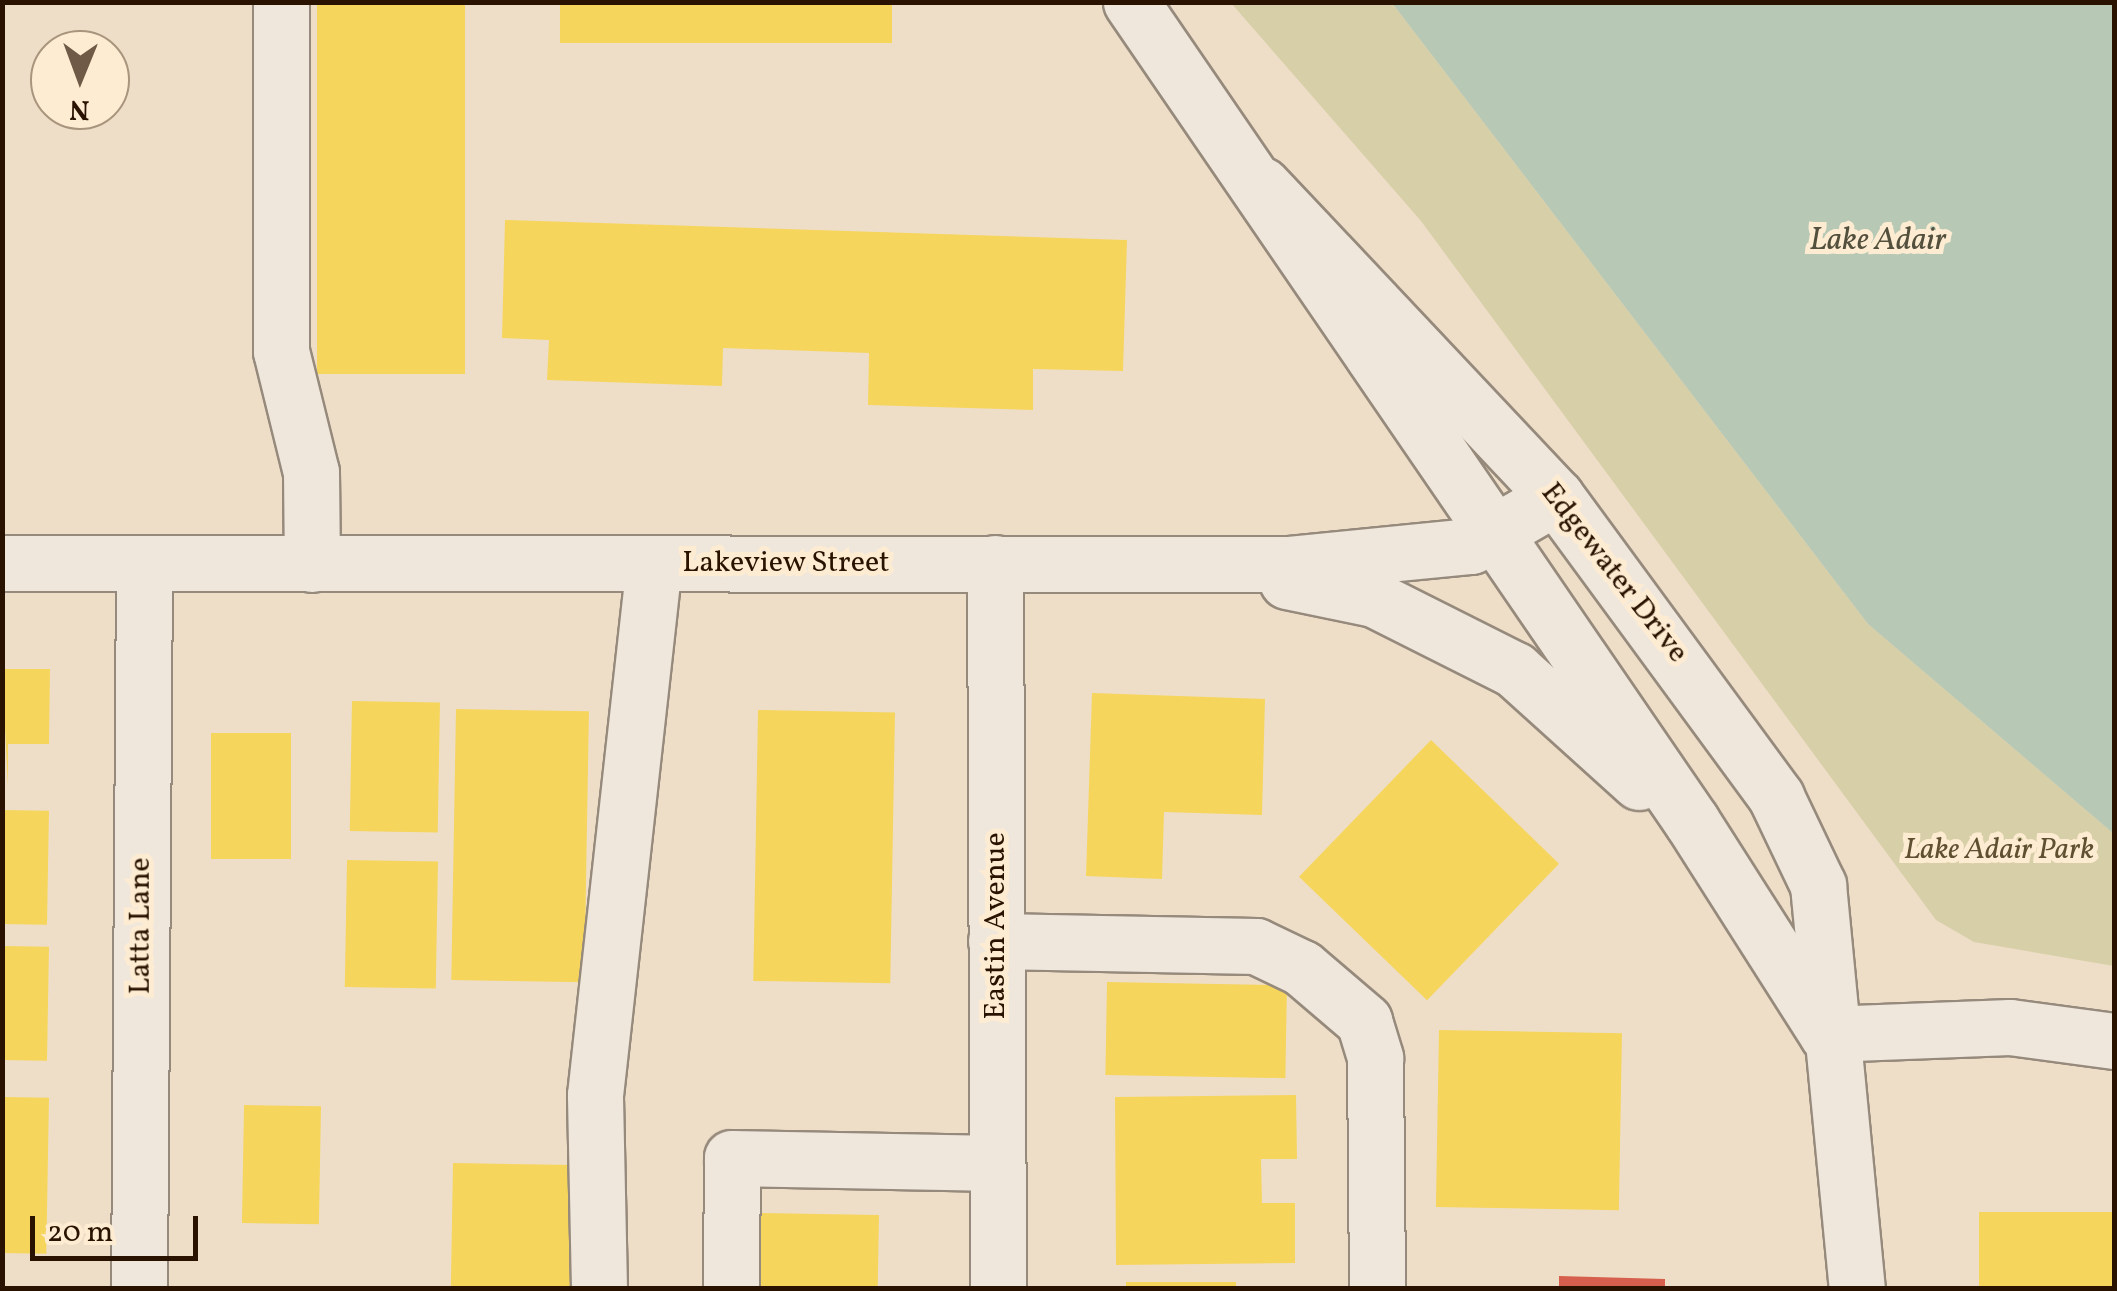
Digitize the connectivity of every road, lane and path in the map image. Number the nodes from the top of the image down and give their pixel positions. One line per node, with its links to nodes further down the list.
1 (281, 2): 10 (street)
2 (1130, 2): 3 (street, Edgewater Drive)
3 (1262, 185): 4 (street, Edgewater Drive); 5 (street, Edgewater Drive)
4 (1556, 497): 5 (street, Lakeview Street); 14 (street, Edgewater Drive)
5 (1494, 535): 11 (street, Lakeview Street); 12 (street, Edgewater Drive)
6 (994, 562): 8 (street, Lakeview Street); 11 (street, Lakeview Street); 13 (street, Eastin Avenue)
7 (2, 563): 9 (street, Lakeview Street)
8 (654, 563): 10 (street, Lakeview Street); 18 (street)
9 (144, 564): 10 (street, Lakeview Street); 17 (street, Latta Lane)
10 (312, 564)
11 (1204, 564): 12 (street)
12 (1699, 833): 14 (street, Edgewater Drive)
13 (996, 941): 16 (street, Eastin Avenue); 21 (street)
14 (1826, 1034): 15 (street); 22 (street, Edgewater Drive)
15 (2114, 1042)
16 (997, 1163): 19 (street); 20 (street, Eastin Avenue)
17 (139, 1288)
18 (599, 1288)
19 (731, 1288)
20 (998, 1288)
21 (1377, 1288)
22 (1856, 1288)

